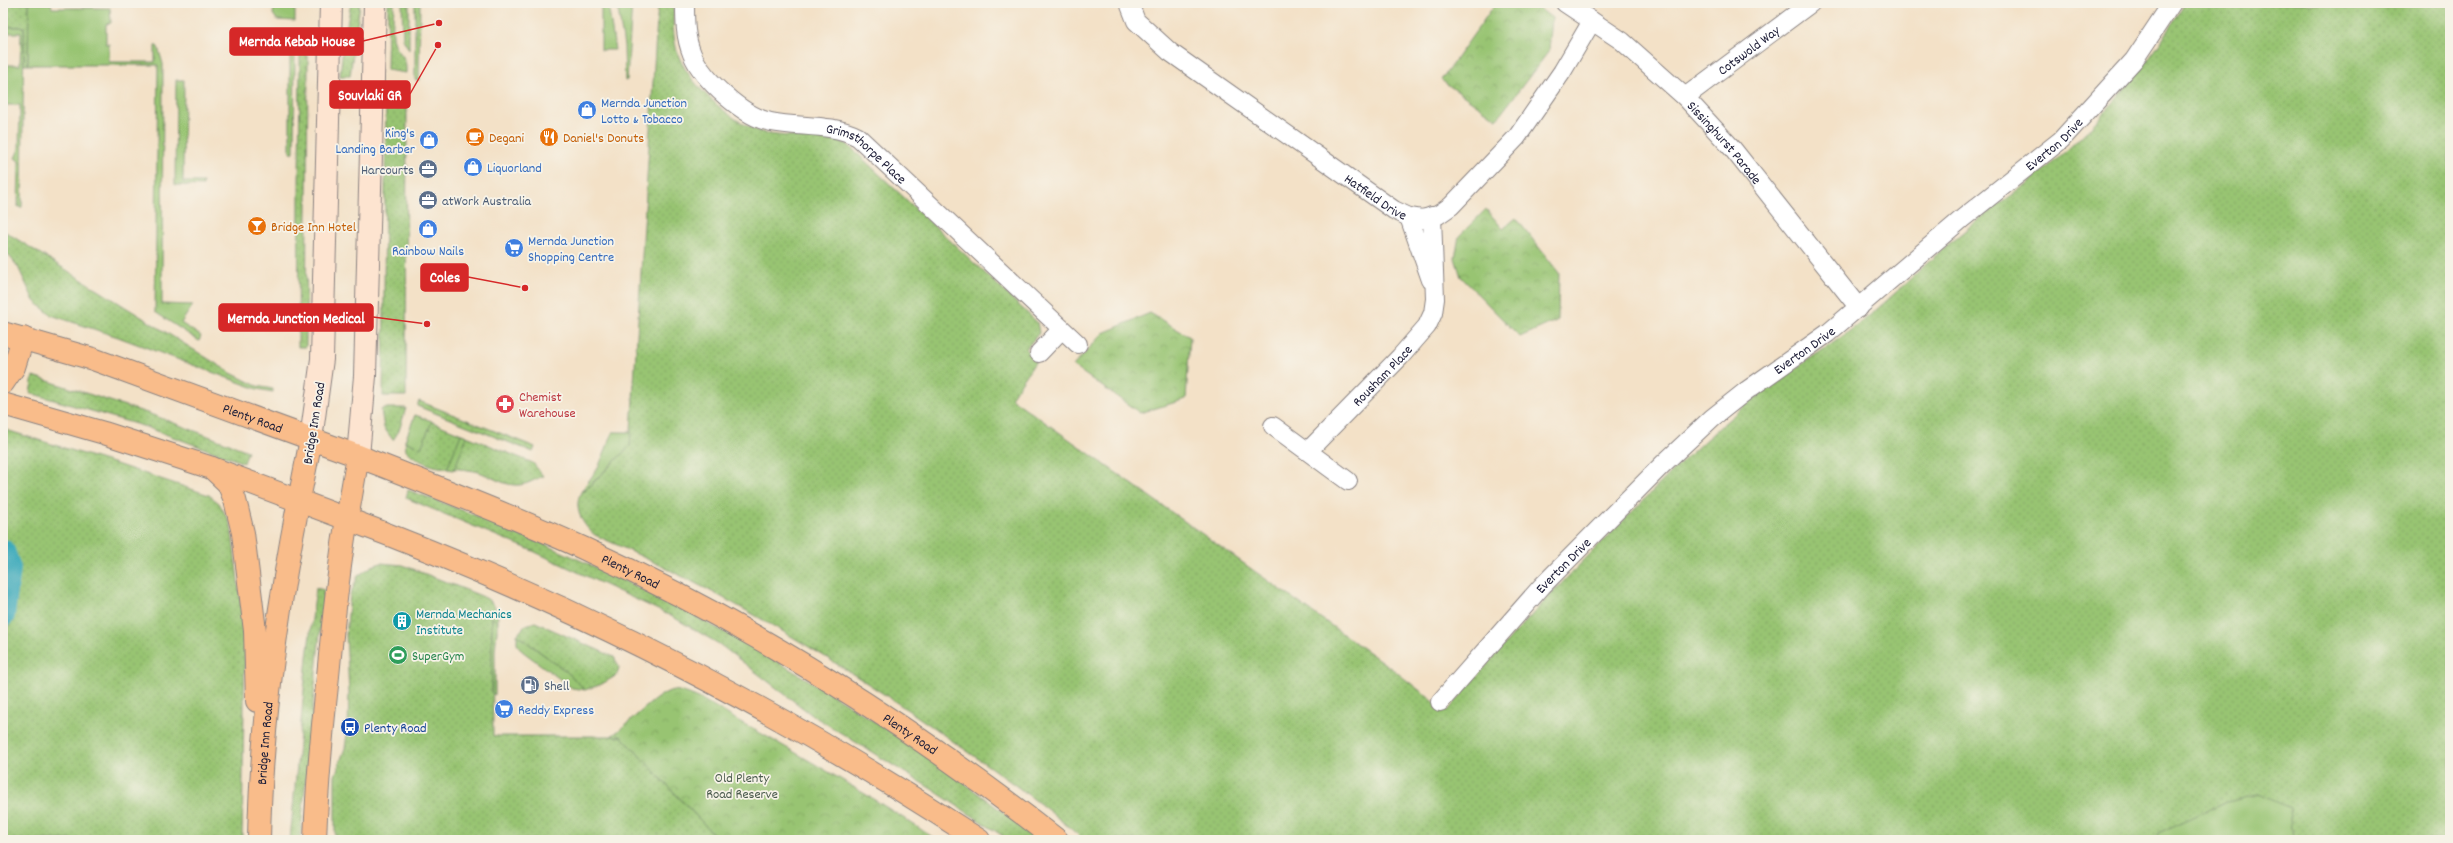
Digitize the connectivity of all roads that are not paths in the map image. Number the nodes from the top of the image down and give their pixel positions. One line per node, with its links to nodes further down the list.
1 (331, 3): 21 (main road, Bridge Inn Road)
2 (375, 3): 23 (main road)
3 (685, 3): 14 (street, Grimsthorpe Place)
4 (1129, 3): 11 (street, Hatfield Drive)
5 (1565, 3): 8 (street, Sissinghurst Parade)
6 (1811, 3): 9 (street, Cotswold Way)
7 (2172, 3): 13 (street, Everton Drive)
8 (1592, 21): 9 (street, Sissinghurst Parade); 10 (street, Hatfield Drive)
9 (1685, 97): 13 (street, Sissinghurst Parade)
10 (1432, 216): 11 (street, Hatfield Drive); 12 (street, Rousham Place)
11 (1409, 217): 12 (street)
12 (1435, 287): 22 (street, Rousham Place)
13 (1859, 308): 28 (street, Everton Drive)
14 (1061, 330): 16 (street, Grimsthorpe Place); 17 (street)
15 (13, 335): 18 (main road); 21 (main road, Plenty Road)
16 (1078, 344)
17 (1039, 353)
18 (3, 384)
19 (3, 404): 24 (main road)
20 (1273, 426): 22 (street)
21 (311, 439): 23 (main road, Plenty Road); 26 (main road, Bridge Inn Road)
22 (1308, 451): 25 (street)
23 (358, 456): 27 (main road); 33 (main road, Plenty Road)
24 (212, 468): 26 (main road); 29 (main road)
25 (1348, 481)
26 (299, 500): 27 (main road); 29 (main road, Bridge Inn Road)
27 (347, 519): 31 (main road); 32 (main road)
28 (1440, 702)
29 (260, 772): 30 (main road, Bridge Inn Road)
30 (259, 840)
31 (315, 840)
32 (979, 840)
33 (1057, 840)

